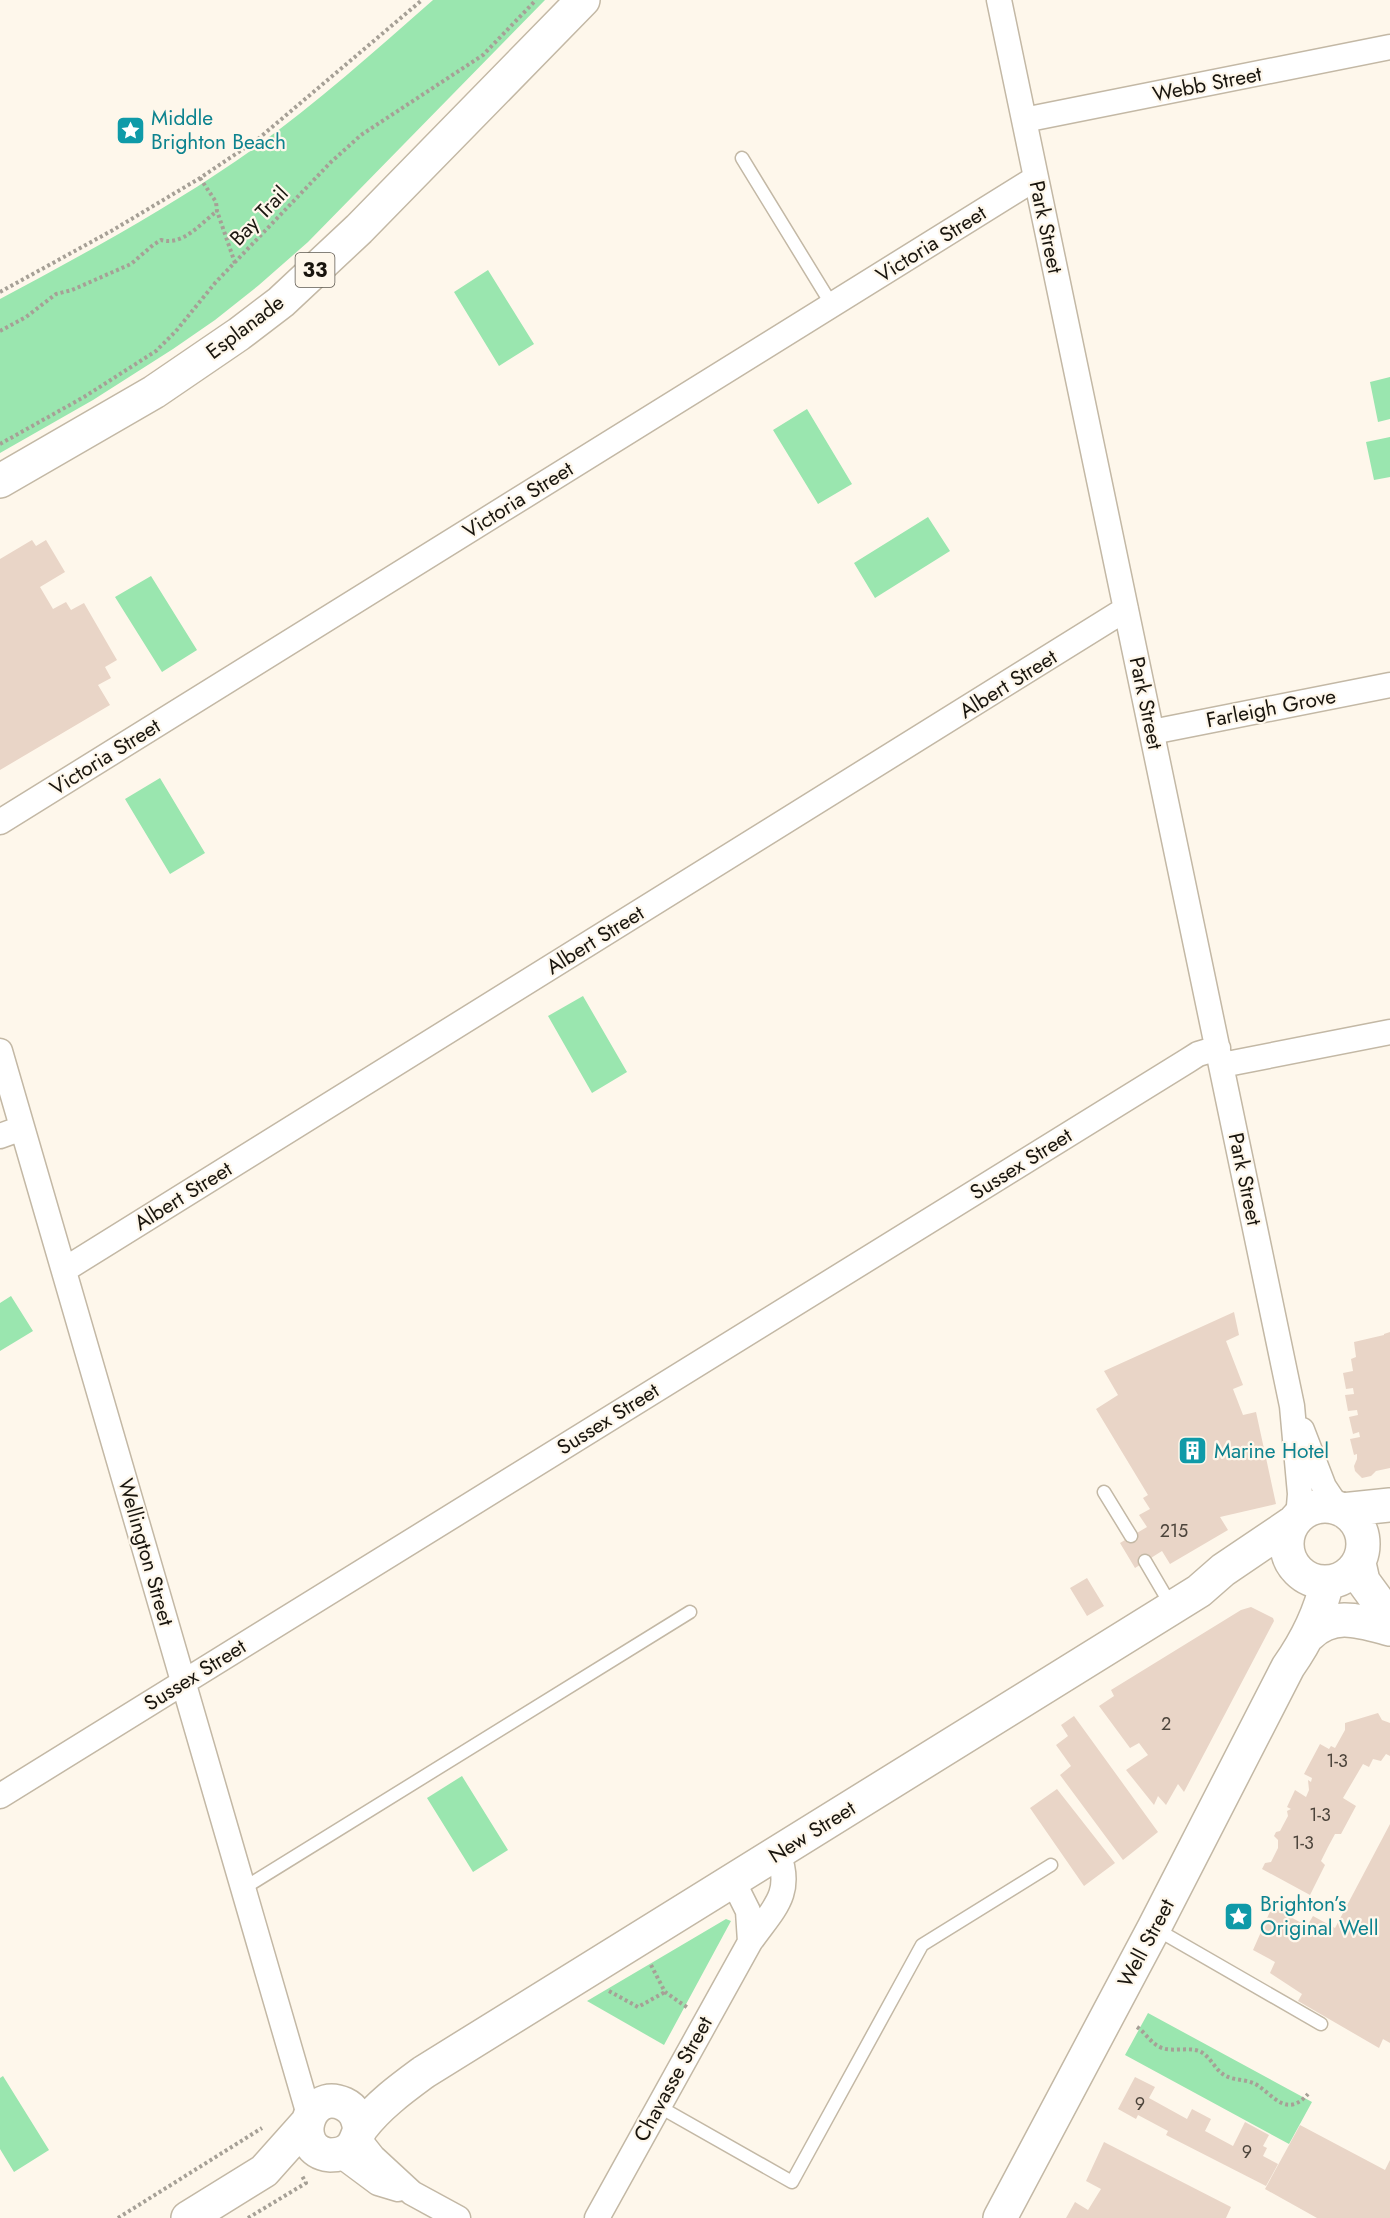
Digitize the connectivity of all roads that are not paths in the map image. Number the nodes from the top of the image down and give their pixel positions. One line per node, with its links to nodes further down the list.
1 (583, 0): 8 (main road, Esplanade / 33)
2 (999, 0): 4 (street, Park Street)
3 (1390, 47): 4 (street, Webb Street)
4 (1024, 120): 6 (street, Park Street)
5 (742, 158): 7 (lane)
6 (1036, 178): 7 (street, Victoria Street); 9 (street, Park Street)
7 (832, 305): 12 (street, Victoria Street)
8 (0, 482)
9 (1126, 609): 11 (street, Park Street); 17 (street, Albert Street)
10 (1390, 685): 11 (street, Farleigh Grove)
11 (1152, 732): 15 (street, Park Street)
12 (0, 822)
13 (1390, 1032): 15 (street, Sussex Street)
14 (0, 1051): 16 (street, Wellington Street)
15 (1220, 1057): 18 (street, Park Street); 35 (street, Sussex Street)
16 (11, 1132): 17 (street, Wellington Street)
17 (64, 1270): 35 (street, Wellington Street)
18 (1292, 1406): 21 (street, Park Street); 22 (street, Park Street)
19 (1104, 1492): 24 (lane)
20 (1390, 1505): 21 (main road)
21 (1340, 1509): 22 (main road); 25 (main road)
22 (1296, 1520): 27 (main road); 29 (main road, New Street)
23 (1390, 1534): 25 (main road)
24 (1131, 1536)
25 (1360, 1558): 28 (main road); 31 (main road)
26 (1146, 1561): 29 (lane)
27 (1295, 1568): 28 (main road); 29 (main road, New Street); 34 (main road, Well Street)
28 (1328, 1582): 31 (main road); 33 (main road, Well Street)
29 (1186, 1599): 37 (main road, New Street)
30 (690, 1612): 40 (lane)
31 (1390, 1620)
32 (1390, 1629): 33 (main road)
33 (1309, 1635): 34 (main road, Well Street)
34 (1288, 1666): 41 (main road, Well Street)
35 (184, 1682): 36 (street, Sussex Street); 40 (street, Wellington Street)
36 (0, 1796)
37 (778, 1853): 39 (main road, New Street); 42 (street, Chavasse Street)
38 (1052, 1865): 44 (lane)
39 (733, 1881): 42 (street); 45 (main road, New Street)
40 (244, 1888): 45 (street, Wellington Street)
41 (1154, 1928): 43 (lane); 49 (main road, Well Street)
42 (750, 1942): 44 (street, Chavasse Street)
43 (1321, 2024)
44 (658, 2106): 48 (street, Chavasse Street)
45 (333, 2127): 46 (main road, New Street); 47 (street)
46 (188, 2218)
47 (458, 2218)
48 (597, 2218)
49 (1000, 2218)

